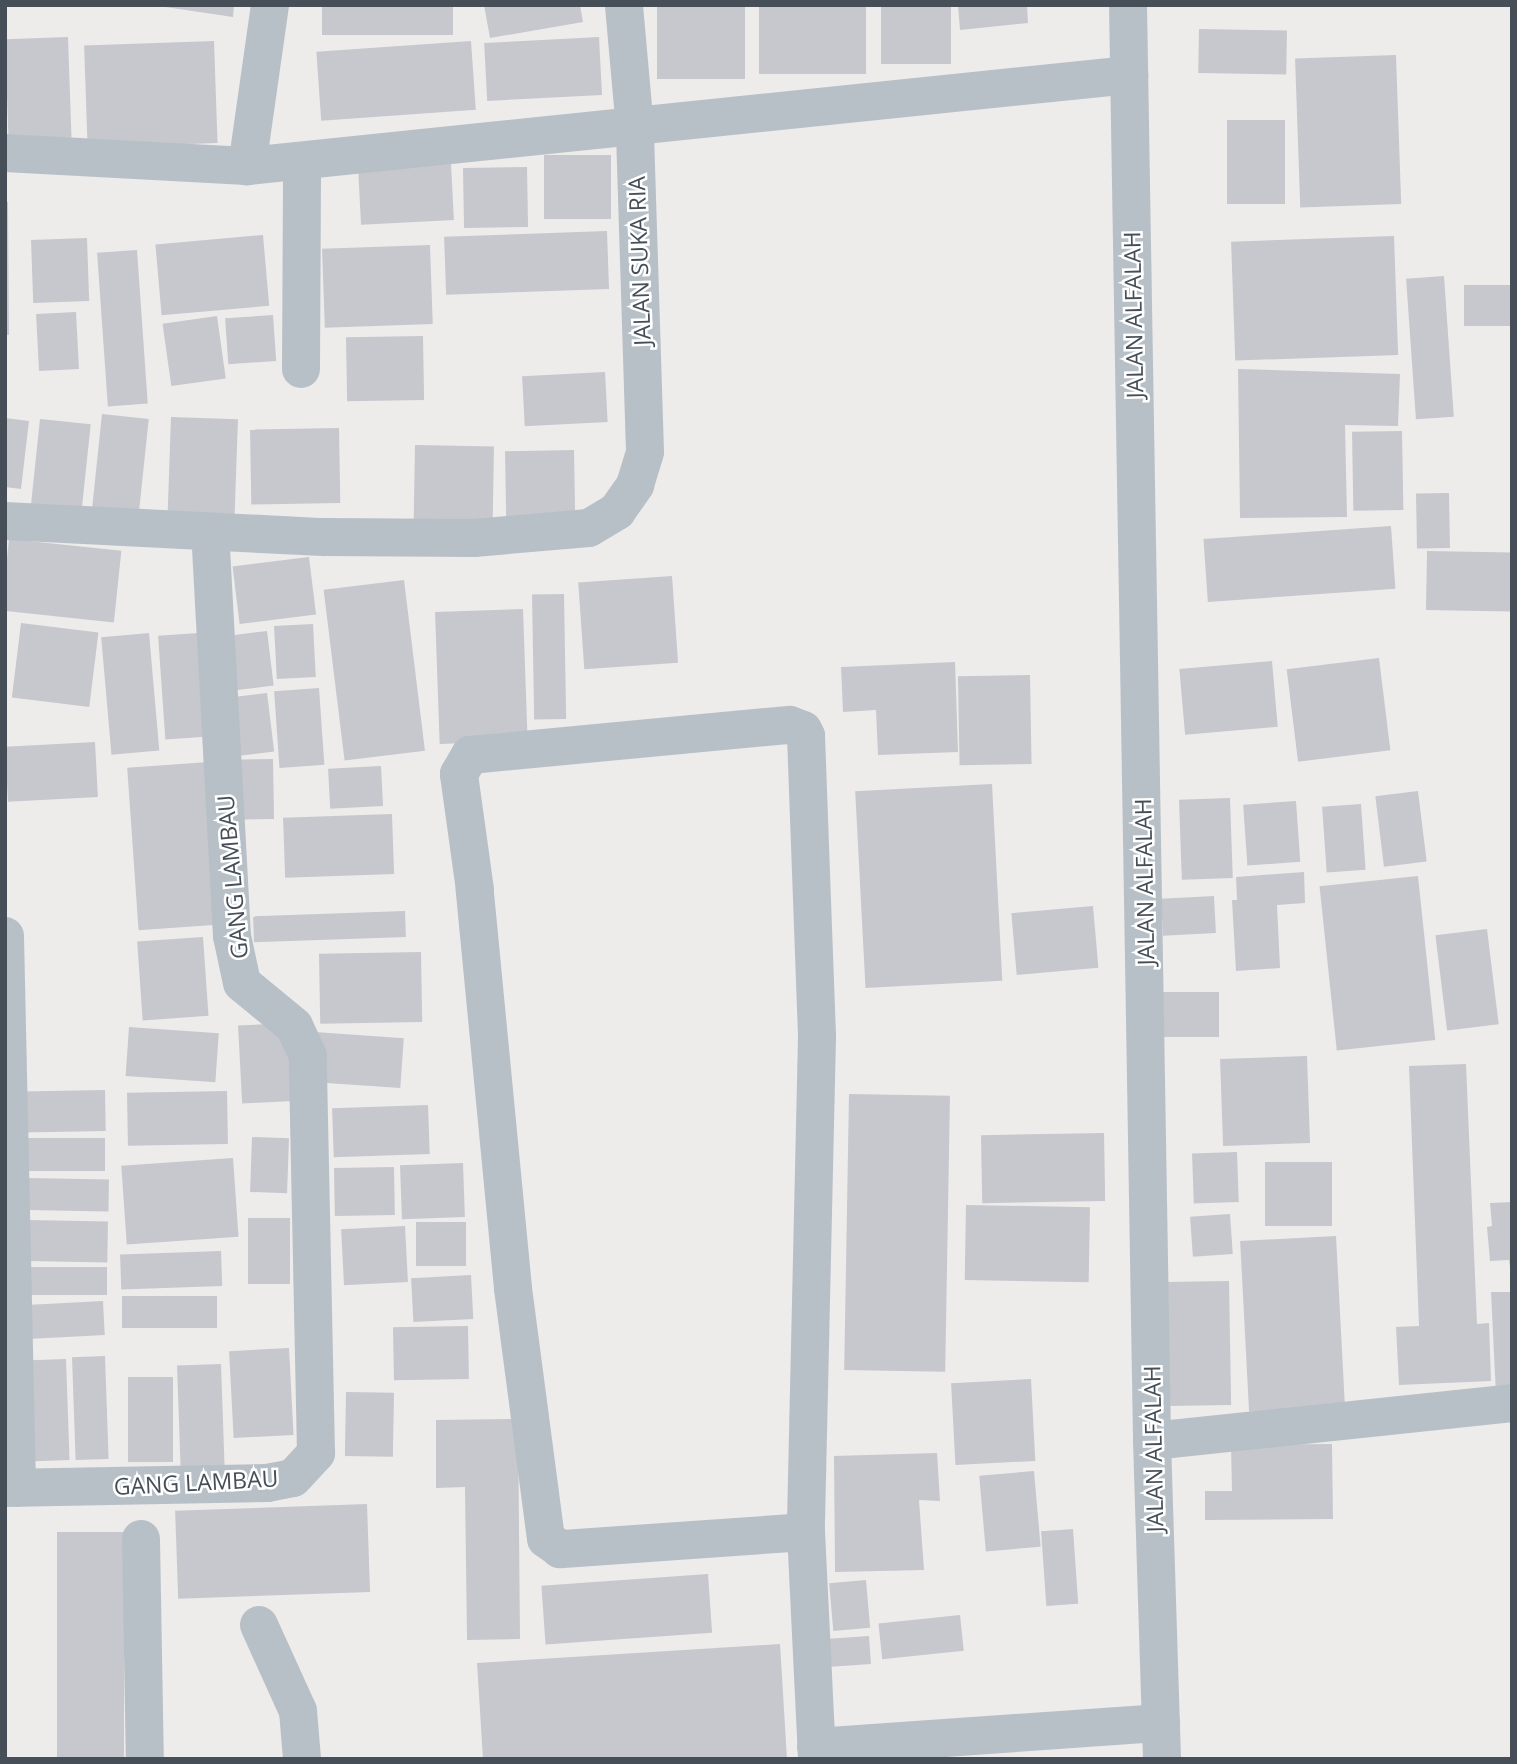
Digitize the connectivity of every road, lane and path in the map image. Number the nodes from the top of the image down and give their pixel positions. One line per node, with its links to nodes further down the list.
1 (270, 5): 8 (street)
2 (624, 5): 5 (street, JALAN SUKA RIA)
3 (1128, 5): 4 (street, JALAN ALFALAH)
4 (1129, 75): 5 (street); 14 (street, JALAN ALFALAH)
5 (635, 129): 7 (street); 11 (street, JALAN SUKA RIA)
6 (5, 153): 8 (street)
7 (302, 162): 8 (street); 9 (street)
8 (247, 166)
9 (301, 369)
10 (5, 521): 11 (street)
11 (210, 532): 15 (street, GANG LAMBAU)
12 (5, 936): 15 (street)
13 (1512, 1403): 14 (street)
14 (1152, 1441): 19 (street, JALAN ALFALAH)
15 (11, 1488)
16 (806, 1532): 16 (street); 20 (street)
17 (141, 1539): 21 (street)
18 (259, 1625): 22 (street)
19 (1162, 1741): 20 (street)
20 (816, 1753)
21 (145, 1759)
22 (302, 1759)

